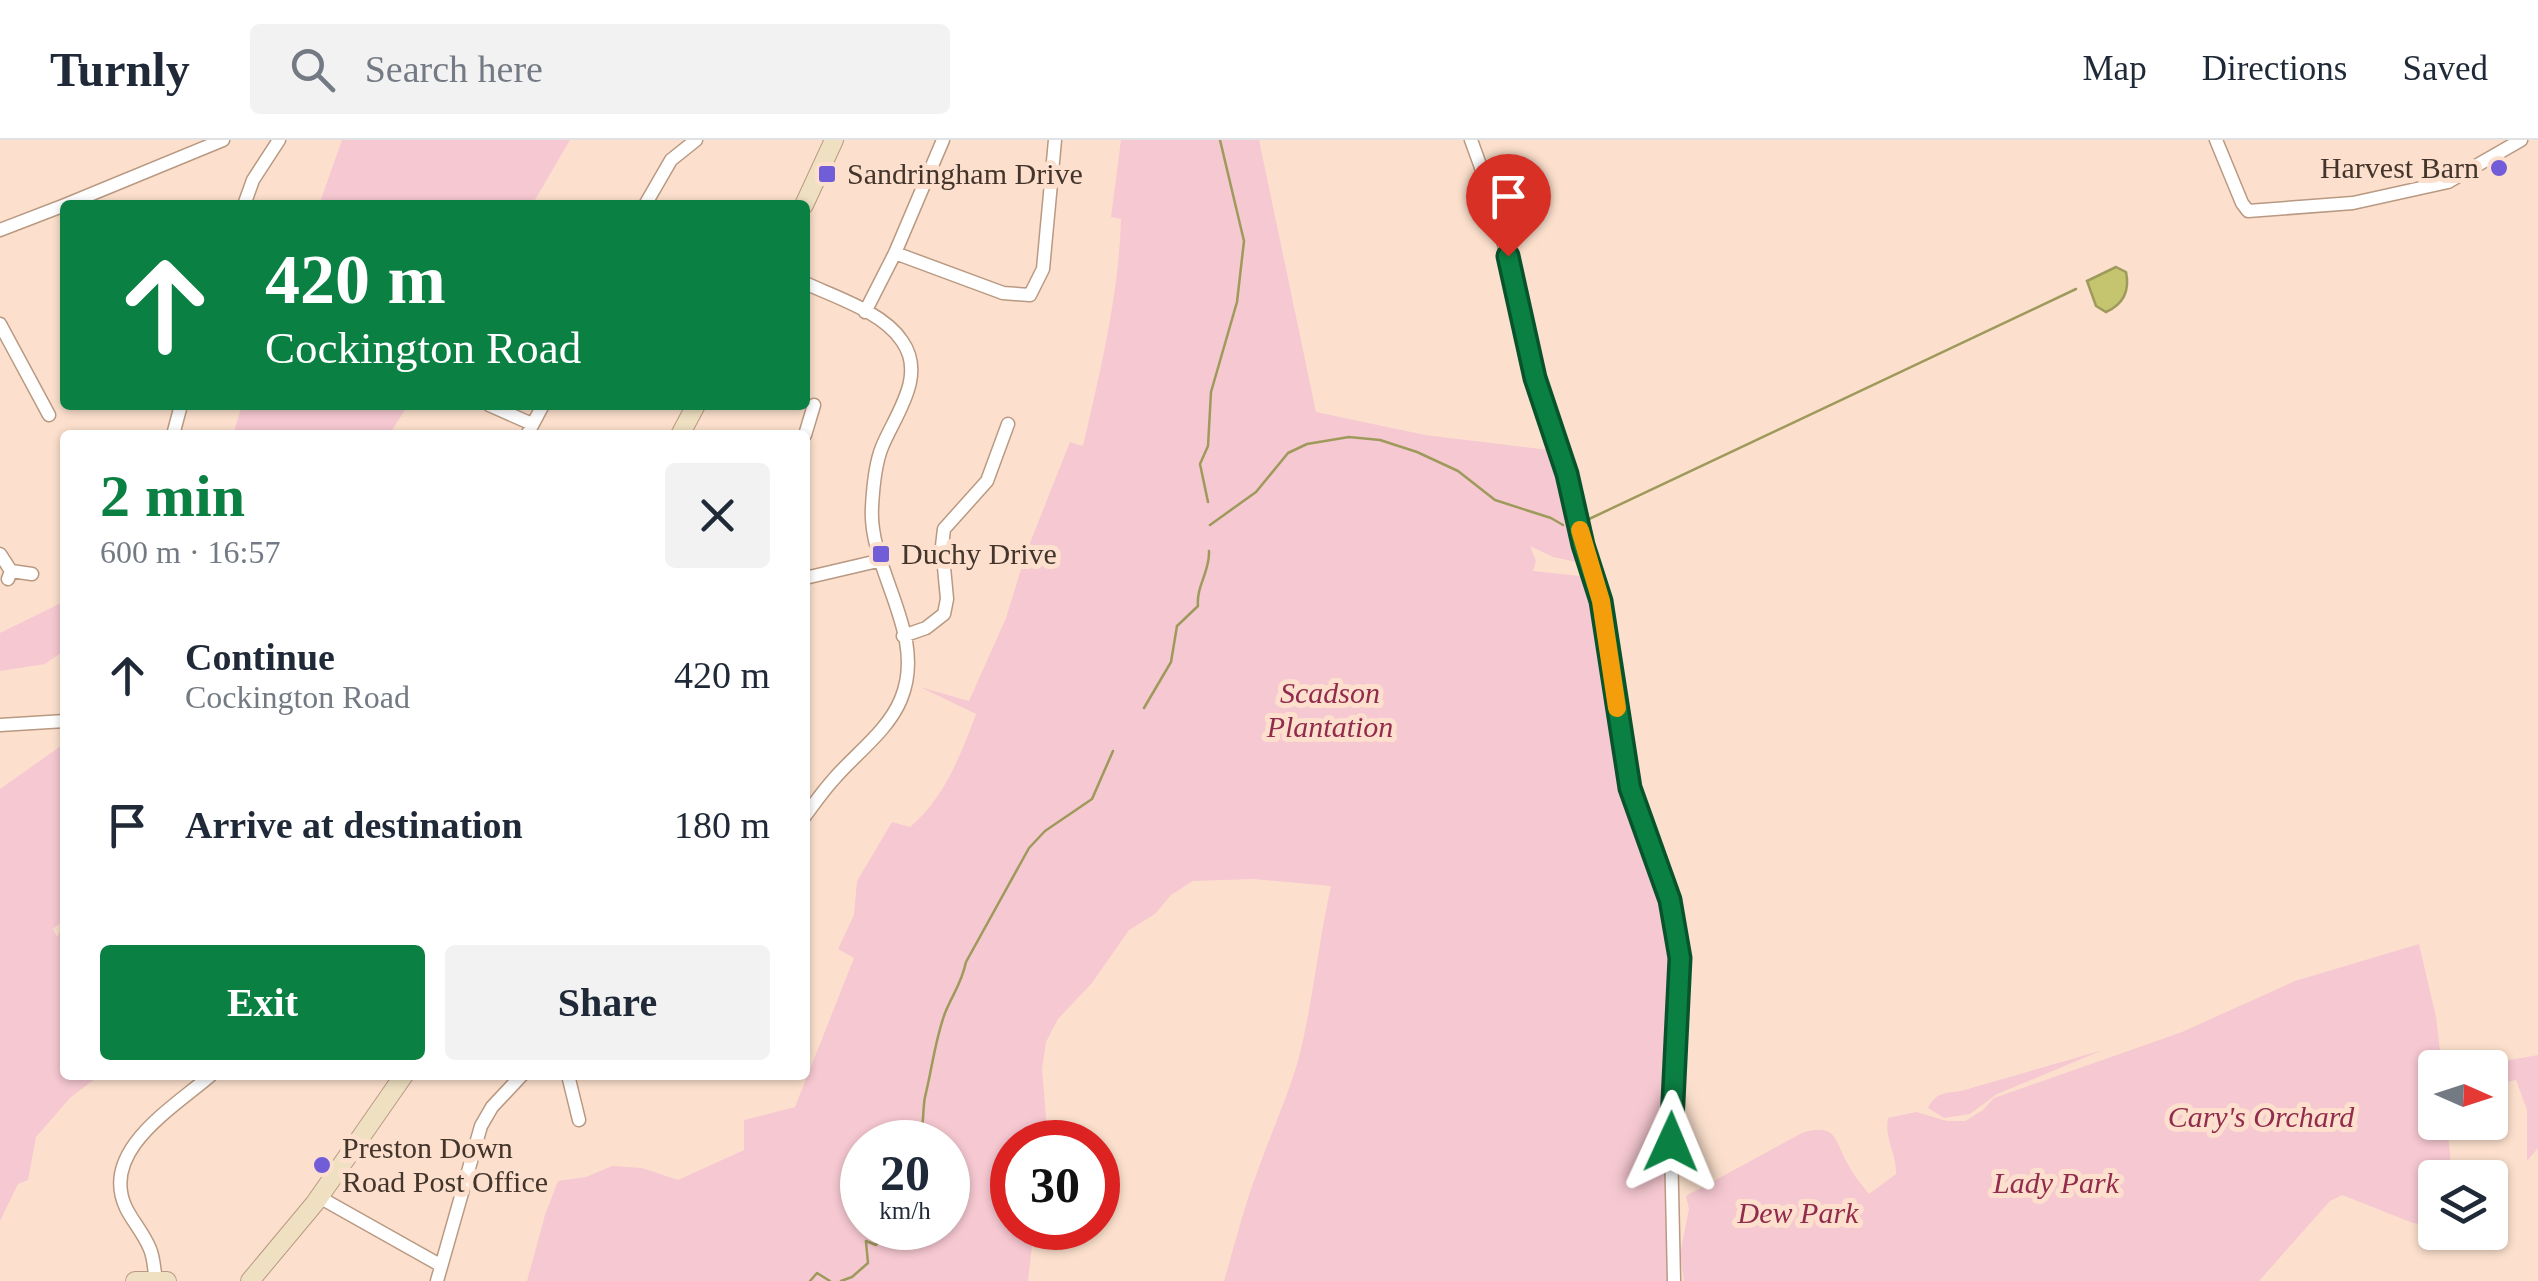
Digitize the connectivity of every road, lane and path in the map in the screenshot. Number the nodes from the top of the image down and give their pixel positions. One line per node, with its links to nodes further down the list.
1 (223, 140): 10 (street)
2 (278, 140): 11 (street)
3 (696, 140): 12 (street)
4 (832, 140): 13 (street)
5 (943, 140): 16 (street)
6 (1056, 140): 16 (street)
7 (1471, 140): 45 (street)
8 (2216, 140): 9 (street)
9 (2520, 140)
10 (80, 200)
11 (246, 200)
12 (648, 200)
13 (806, 200)
14 (60, 207): 15 (street)
15 (1, 227)
16 (895, 252): 18 (street)
17 (810, 284): 18 (street)
18 (865, 312): 27 (street)
19 (0, 324): 22 (street)
20 (814, 404): 25 (street)
21 (496, 410): 24 (street)
22 (48, 416)
23 (1008, 424): 30 (street)
24 (530, 430)
25 (806, 430)
26 (0, 554): 28 (street)
27 (882, 560): 29 (street); 30 (street)
28 (32, 574)
29 (810, 577)
30 (903, 636): 33 (street)
31 (60, 721): 32 (street)
32 (0, 724)
33 (810, 809)
34 (205, 1080): 42 (street)
35 (401, 1080): 39 (street)
36 (517, 1080): 40 (street)
37 (569, 1080): 38 (street)
38 (580, 1120)
39 (319, 1197): 40 (street); 41 (street)
40 (440, 1266): 44 (street)
41 (260, 1279)
42 (162, 1280): 43 (street)
43 (135, 1281)
44 (437, 1281)
45 (1674, 1281)

